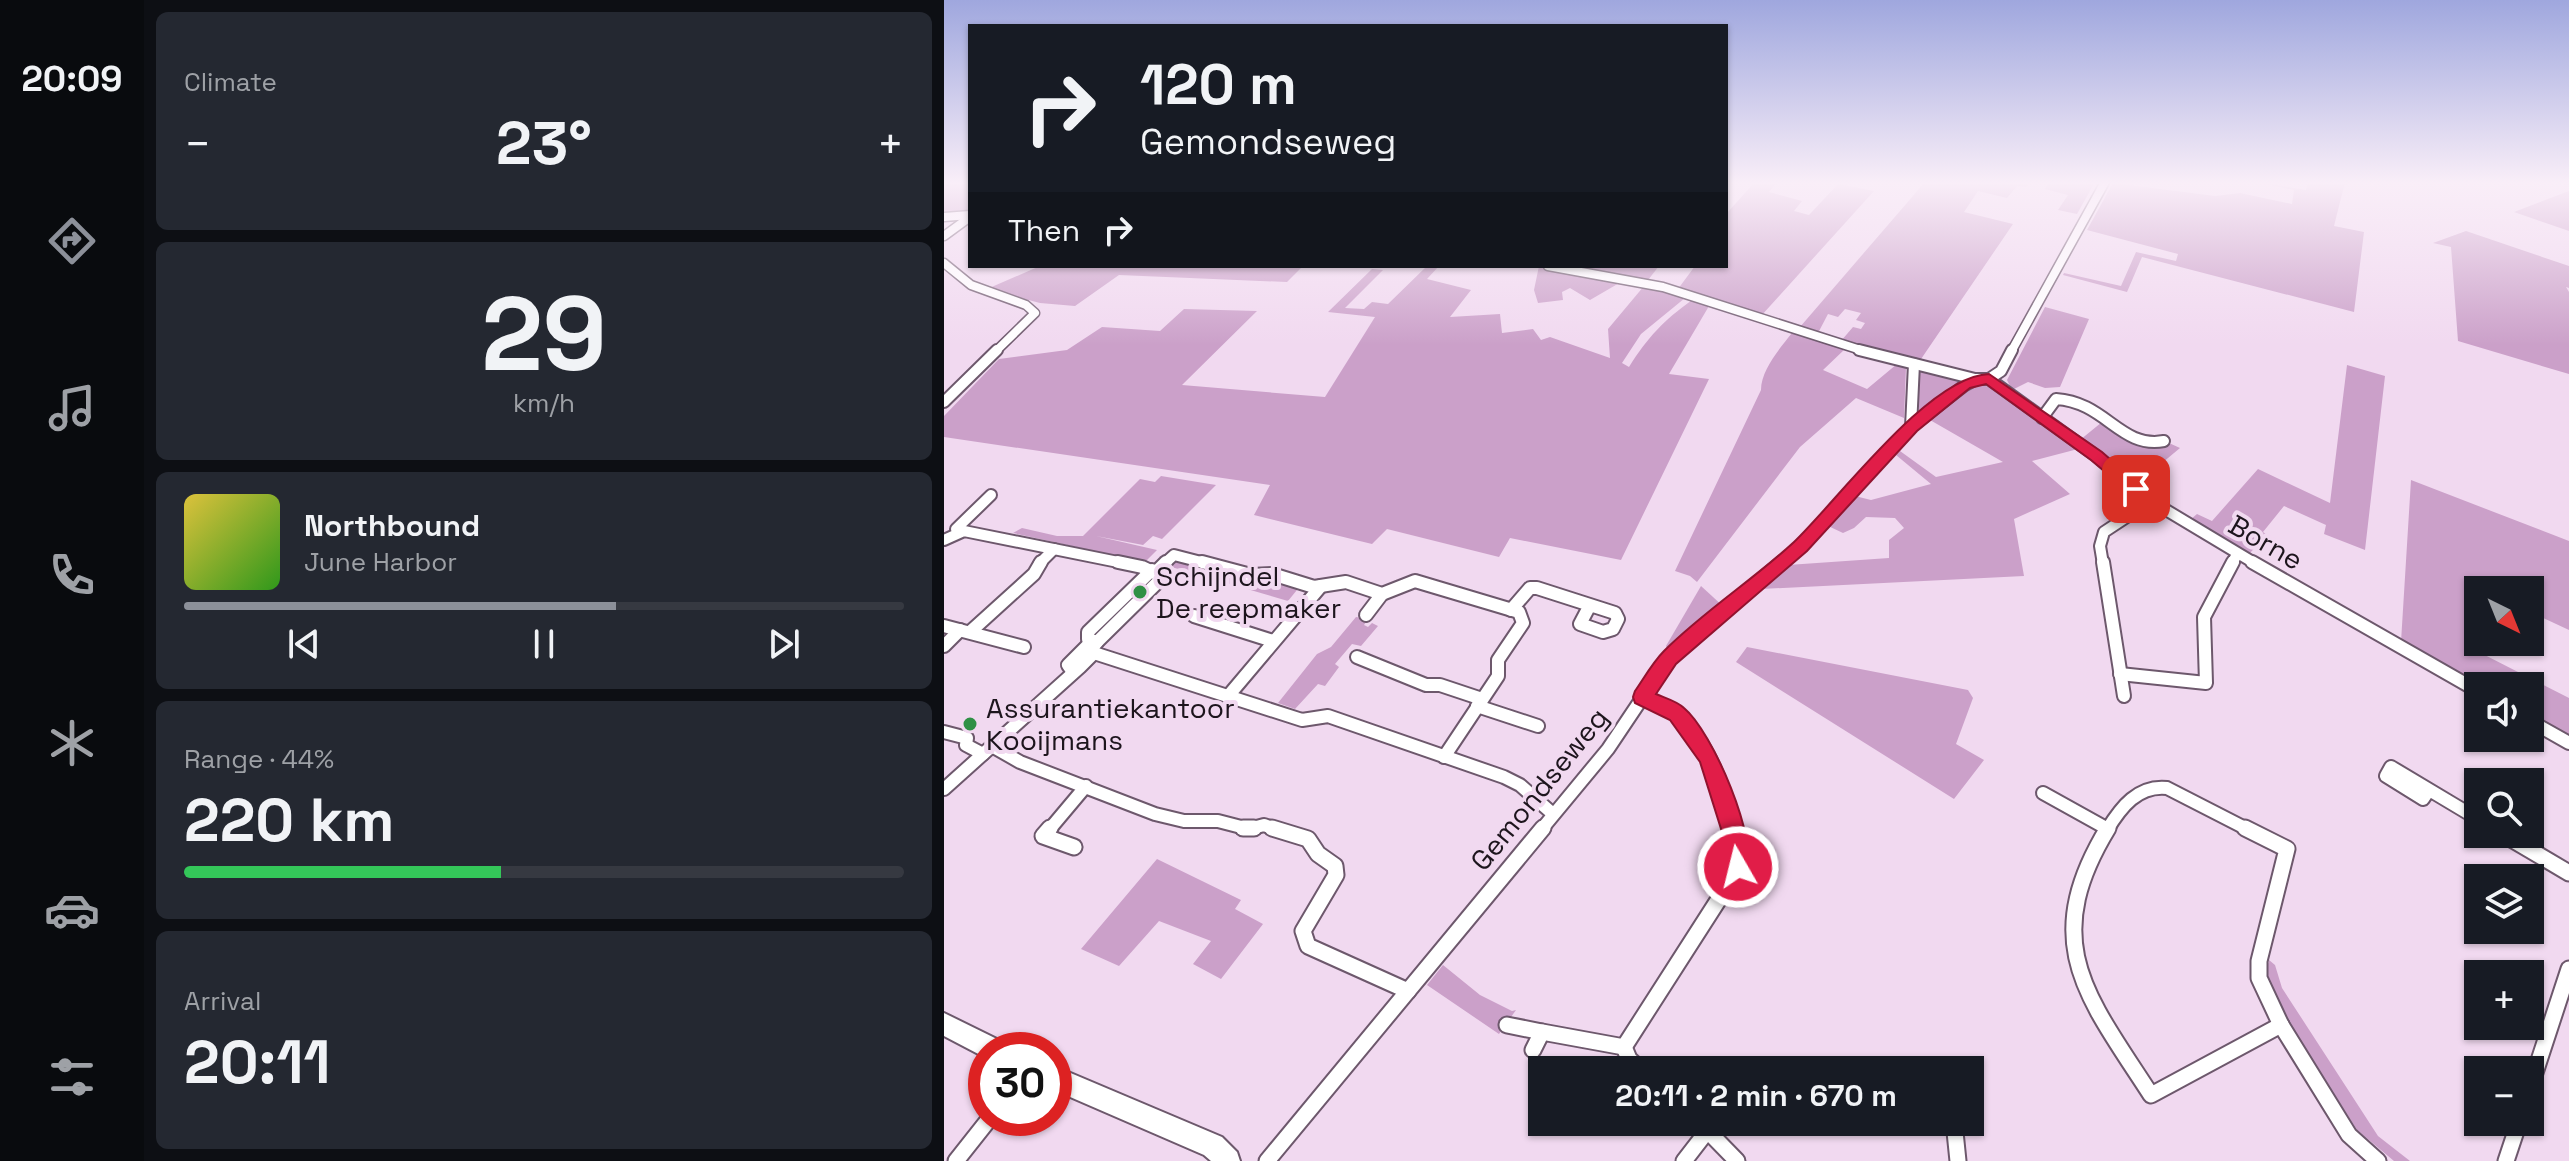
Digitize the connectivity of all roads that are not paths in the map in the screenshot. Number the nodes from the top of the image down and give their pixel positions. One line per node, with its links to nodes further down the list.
1 (2076, 236): 6 (street)
2 (944, 263): 7 (street)
3 (1559, 268): 4 (street)
4 (1914, 364): 5 (street); 9 (street)
5 (1976, 379): 6 (street); 9 (street, Gemondseweg)
6 (1989, 379): 8 (street, Borne)
7 (944, 402)
8 (2042, 418): 10 (street); 12 (street, Borne)
9 (1911, 427): 35 (street, Gemondseweg)
10 (2164, 441)
11 (991, 495): 13 (street)
12 (2151, 501): 16 (street, Borne); 31 (street)
13 (955, 529): 14 (street); 15 (street)
14 (944, 540)
15 (1054, 549): 17 (street); 25 (street)
16 (2237, 554): 31 (street); 32 (street, Borne)
17 (1154, 571): 18 (street); 27 (street)
18 (1321, 586): 19 (street); 26 (street)
19 (1382, 594): 21 (street); 22 (street)
20 (1590, 605): 21 (street)
21 (1511, 610): 36 (street)
22 (1366, 615)
23 (1194, 616): 26 (street)
24 (944, 626): 25 (street)
25 (965, 631): 28 (street); 29 (street)
26 (1273, 641): 33 (street)
27 (1095, 645): 33 (street); 41 (street)
28 (944, 646)
29 (1024, 647)
30 (1357, 657): 36 (street)
31 (2120, 674): 34 (street)
32 (2464, 683)
33 (1229, 695): 42 (street)
34 (2124, 696)
35 (1643, 697): 48 (street, Gemondseweg); 60 (street)
36 (1480, 702): 37 (street); 42 (street)
37 (1538, 726)
38 (2544, 729): 40 (street)
39 (944, 732): 41 (street)
40 (2569, 743)
41 (987, 750): 43 (street); 44 (street)
42 (1444, 757): 48 (street)
43 (1086, 786): 50 (street); 54 (street)
44 (944, 789)
45 (2429, 790): 47 (street)
46 (2043, 793): 49 (street)
47 (2464, 811)
48 (1553, 814): 54 (street, Gemondseweg)
49 (2106, 828): 57 (street); 57 (street)
50 (1074, 847)
51 (2527, 848): 52 (street)
52 (2569, 873)
53 (2569, 969): 63 (street)
54 (1408, 991): 72 (street, Gemondseweg)
55 (944, 1024): 59 (street)
56 (1507, 1025): 58 (street)
57 (2281, 1025): 76 (street)
58 (1542, 1032): 60 (street); 61 (street)
59 (968, 1036)
60 (1624, 1047): 62 (street)
61 (1533, 1050)
62 (1628, 1056)
63 (2540, 1056)
64 (1072, 1086): 71 (street)
65 (976, 1136): 70 (street)
66 (1698, 1136): 73 (street)
67 (1713, 1136): 74 (street)
68 (1955, 1136): 75 (street)
69 (2514, 1136): 77 (street)
70 (956, 1161)
71 (1228, 1161)
72 (1267, 1161)
73 (1684, 1161)
74 (1737, 1161)
75 (1958, 1161)
76 (2378, 1161)
77 (2506, 1161)

